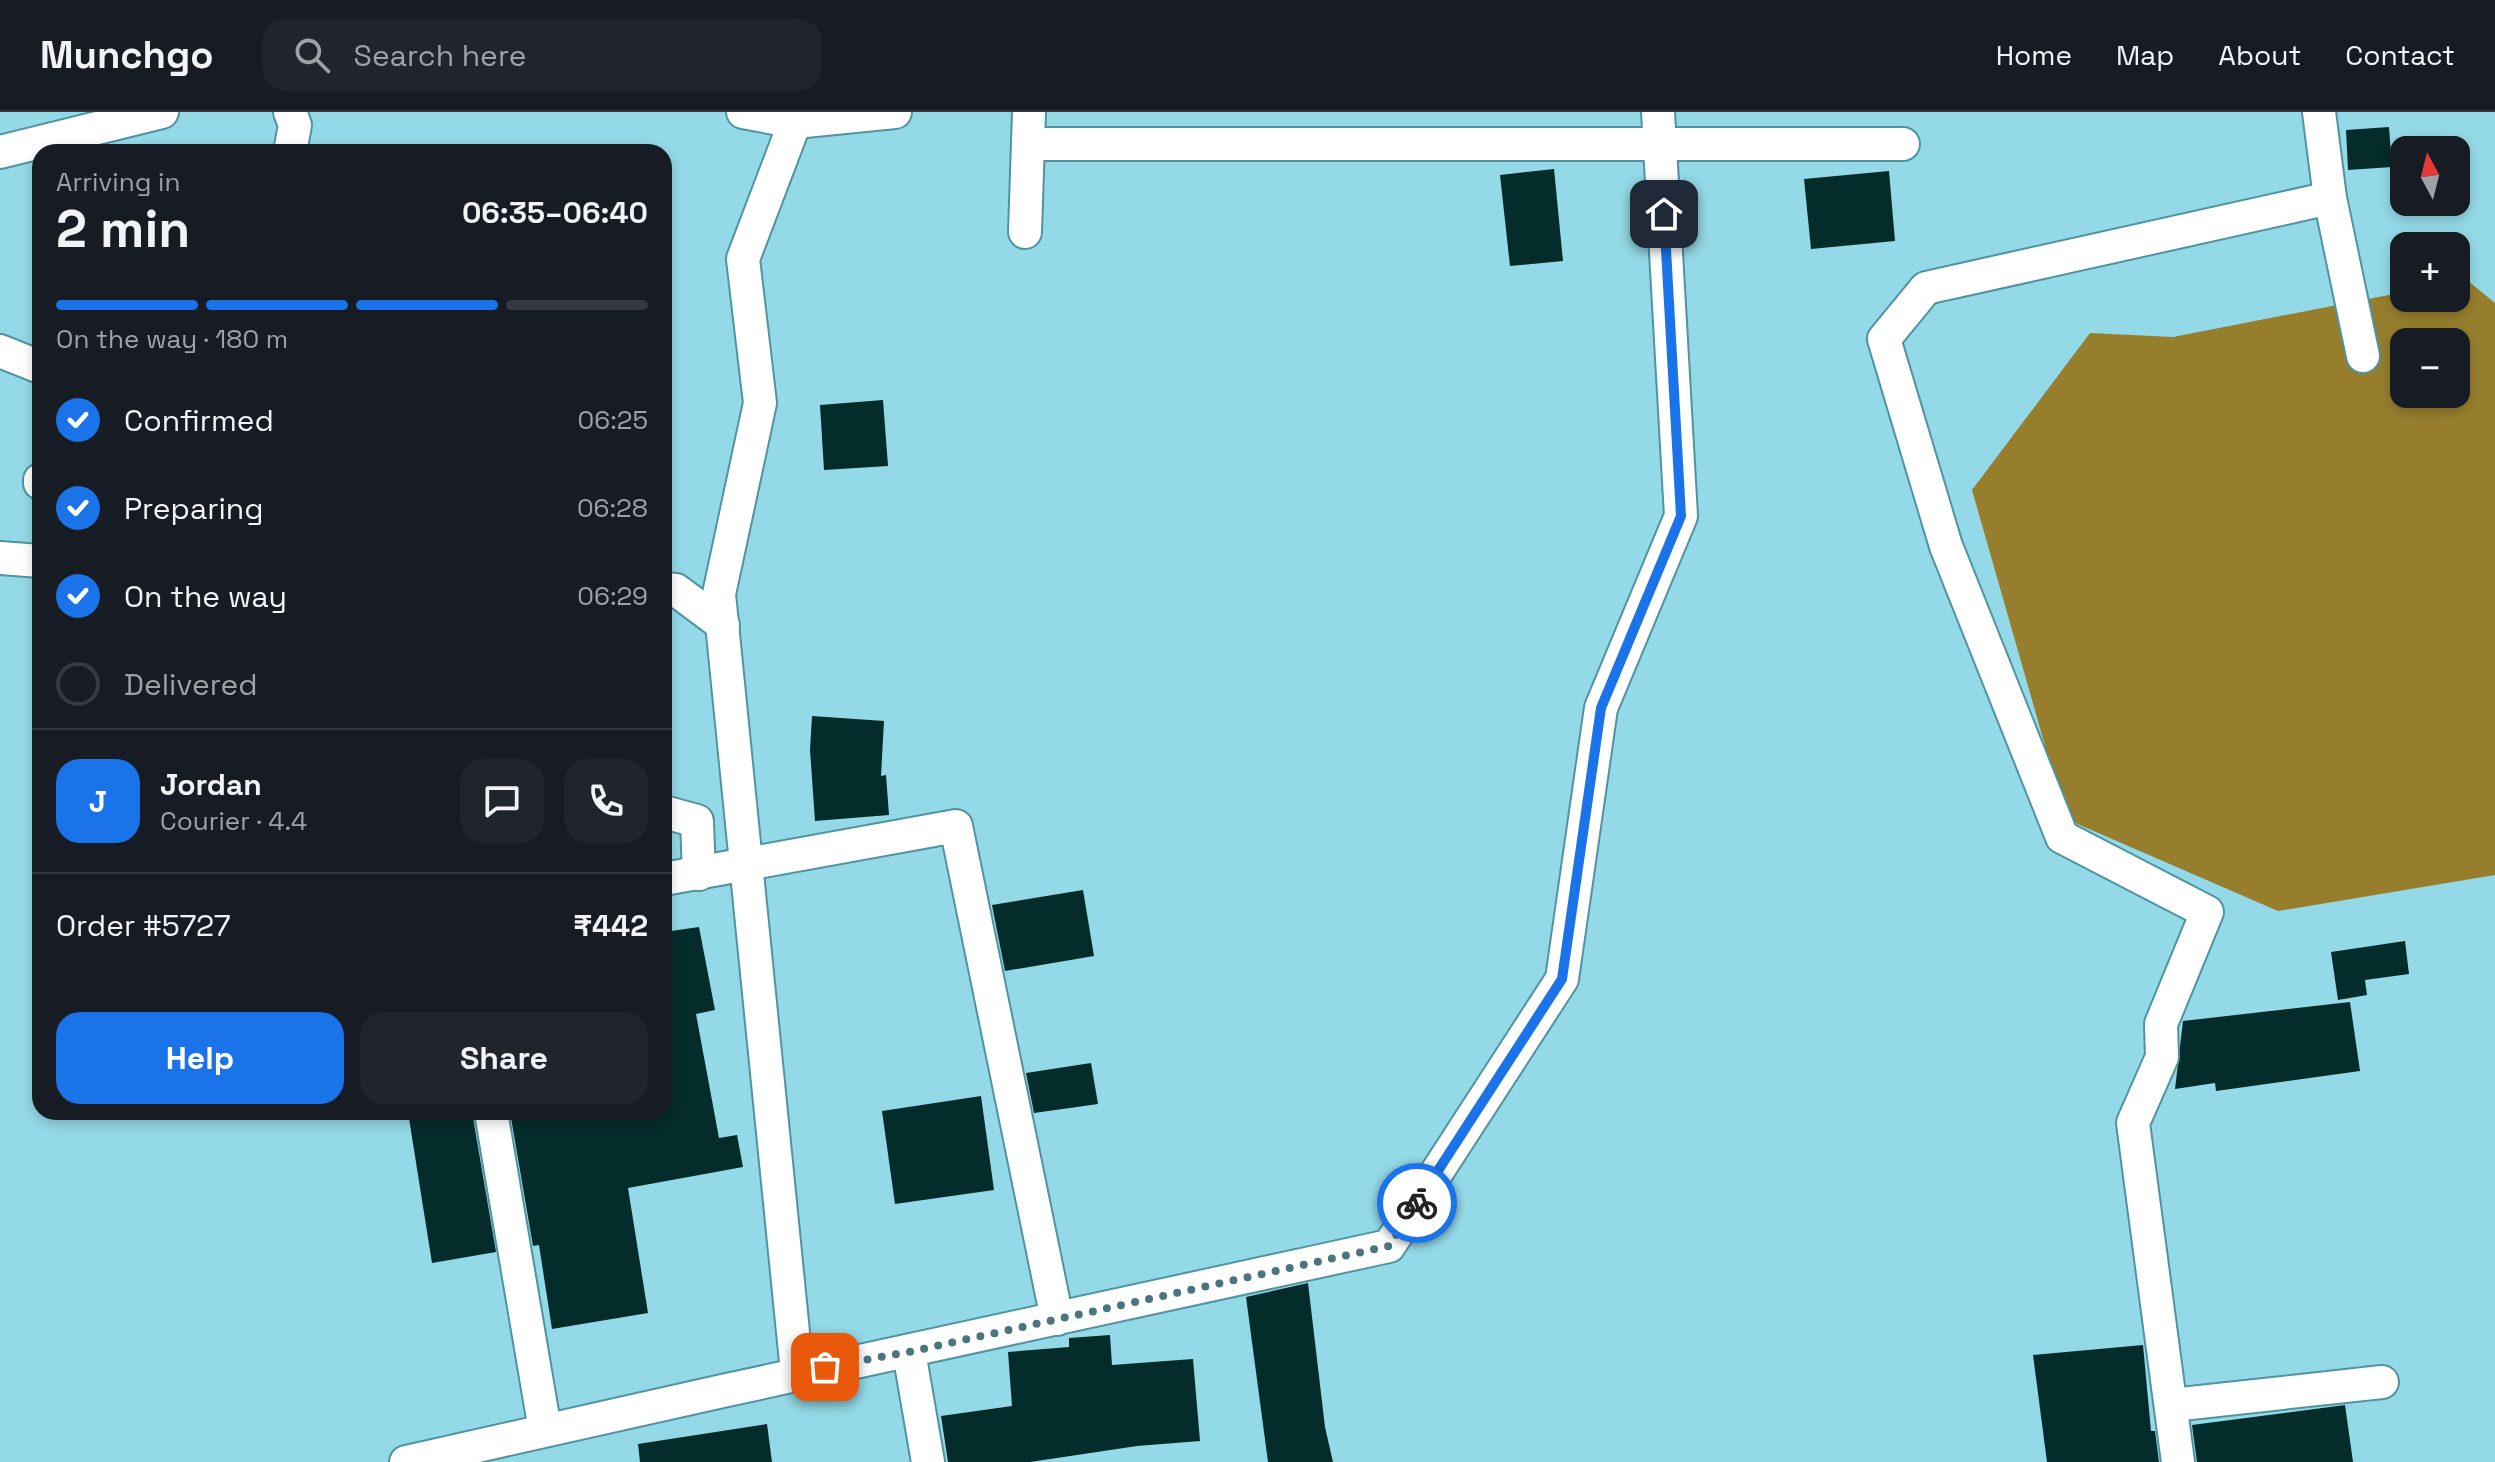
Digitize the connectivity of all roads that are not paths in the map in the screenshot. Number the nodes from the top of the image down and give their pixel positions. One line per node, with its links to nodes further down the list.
1 (162, 112): 9 (street)
2 (290, 112): 11 (street)
3 (743, 112): 7 (street)
4 (895, 112): 7 (street)
5 (1658, 112): 12 (street)
6 (2319, 112): 15 (street)
7 (795, 122): 23 (street)
8 (1029, 128): 12 (street); 16 (street)
9 (32, 144)
10 (32, 144): 14 (street)
11 (291, 144)
12 (1660, 144): 13 (street); 29 (street)
13 (1903, 144)
14 (0, 152)
15 (2330, 198): 18 (street); 33 (street)
16 (1025, 232)
17 (0, 351): 19 (street)
18 (2363, 356)
19 (32, 364)
20 (0, 558): 21 (street)
21 (32, 560)
22 (672, 590): 23 (street)
23 (723, 625): 25 (street)
24 (672, 814): 26 (street)
25 (746, 862): 26 (street); 29 (street); 31 (street)
26 (699, 874): 27 (street)
27 (672, 878)
28 (492, 1120): 34 (street)
29 (1057, 1319): 30 (street)
30 (909, 1352): 31 (street); 36 (street)
31 (797, 1372): 34 (street)
32 (2382, 1382): 33 (street)
33 (2172, 1405): 37 (street)
34 (545, 1430): 35 (street)
35 (406, 1462)
36 (928, 1462)
37 (2178, 1462)

